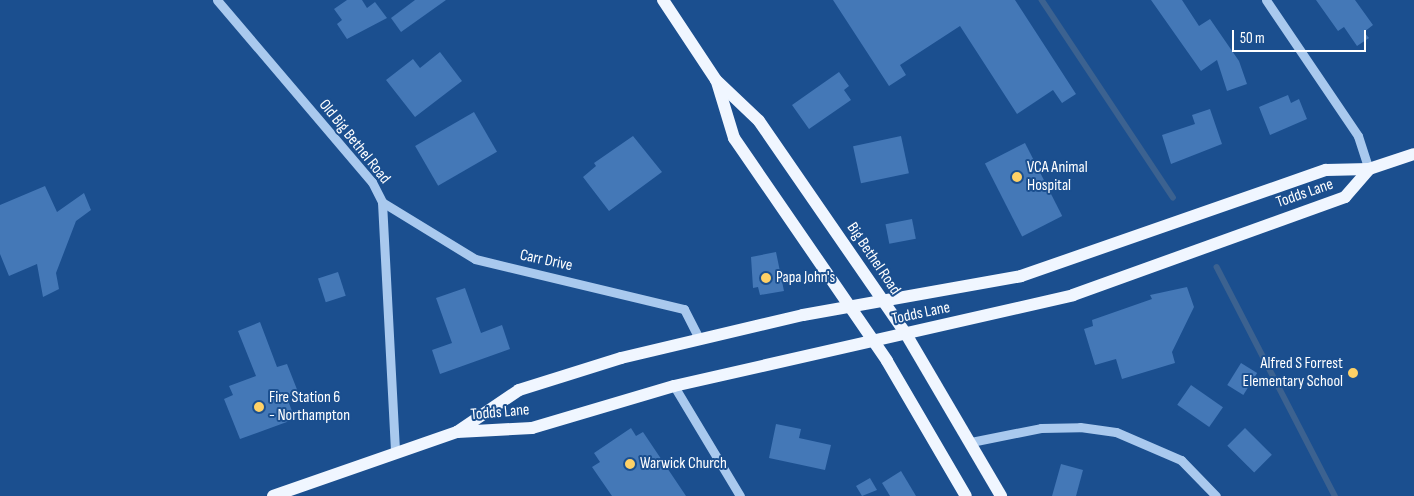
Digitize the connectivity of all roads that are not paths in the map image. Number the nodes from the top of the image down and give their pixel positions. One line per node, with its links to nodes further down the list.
1 (217, 0): 7 (street, Old Big Bethel Road)
2 (663, 0): 4 (main road, Big Bethel Road)
3 (1266, 0): 6 (street)
4 (716, 80): 8 (main road, Big Bethel Road); 9 (main road, Big Bethel Road)
5 (1414, 154): 6 (main road, Todds Lane)
6 (1369, 169): 8 (main road, Todds Lane); 10 (main road, Todds Lane)
7 (382, 202): 11 (street, Carr Drive); 16 (street, Old Big Bethel Road)
8 (883, 303): 9 (main road, Todds Lane); 10 (main road, Big Bethel Road)
9 (849, 308): 11 (main road, Todds Lane); 12 (main road, Big Bethel Road)
10 (906, 334): 12 (main road, Todds Lane); 15 (main road, Big Bethel Road)
11 (699, 338): 14 (main road, Todds Lane)
12 (874, 341): 13 (main road, Todds Lane); 19 (main road, Big Bethel Road)
13 (674, 386): 14 (main road, Todds Lane); 18 (street)
14 (457, 432): 16 (main road, Todds Lane)
15 (971, 442): 20 (main road, Big Bethel Road); 21 (street)
16 (395, 453): 17 (main road, Todds Lane)
17 (274, 496)
18 (740, 496)
19 (966, 496)
20 (1001, 496)
21 (1216, 496)

